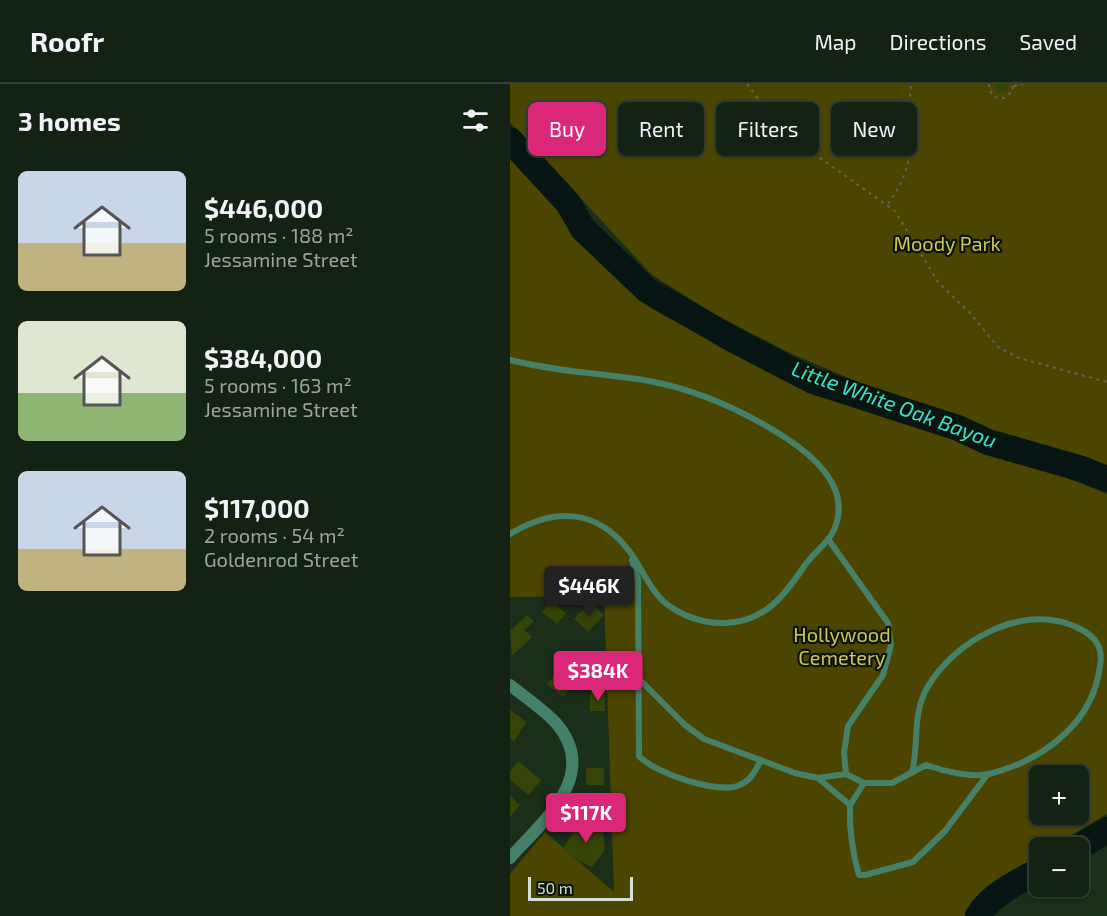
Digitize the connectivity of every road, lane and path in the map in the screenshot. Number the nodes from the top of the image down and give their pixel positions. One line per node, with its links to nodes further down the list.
1 (747, 84): 6 (path)
2 (911, 84): 6 (path)
3 (989, 84): 5 (path)
4 (1023, 84): 5 (path)
5 (1013, 85)
6 (888, 204): 8 (path)
7 (510, 360): 10 (lane)
8 (1107, 382)
9 (510, 534): 11 (lane)
10 (828, 539): 11 (lane); 16 (lane)
11 (629, 551): 12 (lane)
12 (638, 678): 14 (lane); 14 (lane)
13 (510, 685): 21 (street)
14 (761, 760): 18 (lane)
15 (912, 772): 17 (lane); 17 (lane); 19 (lane)
16 (846, 774): 18 (lane); 19 (lane)
17 (987, 775): 20 (lane)
18 (818, 778): 20 (lane)
19 (864, 783): 20 (lane)
20 (850, 805)
21 (510, 858)

